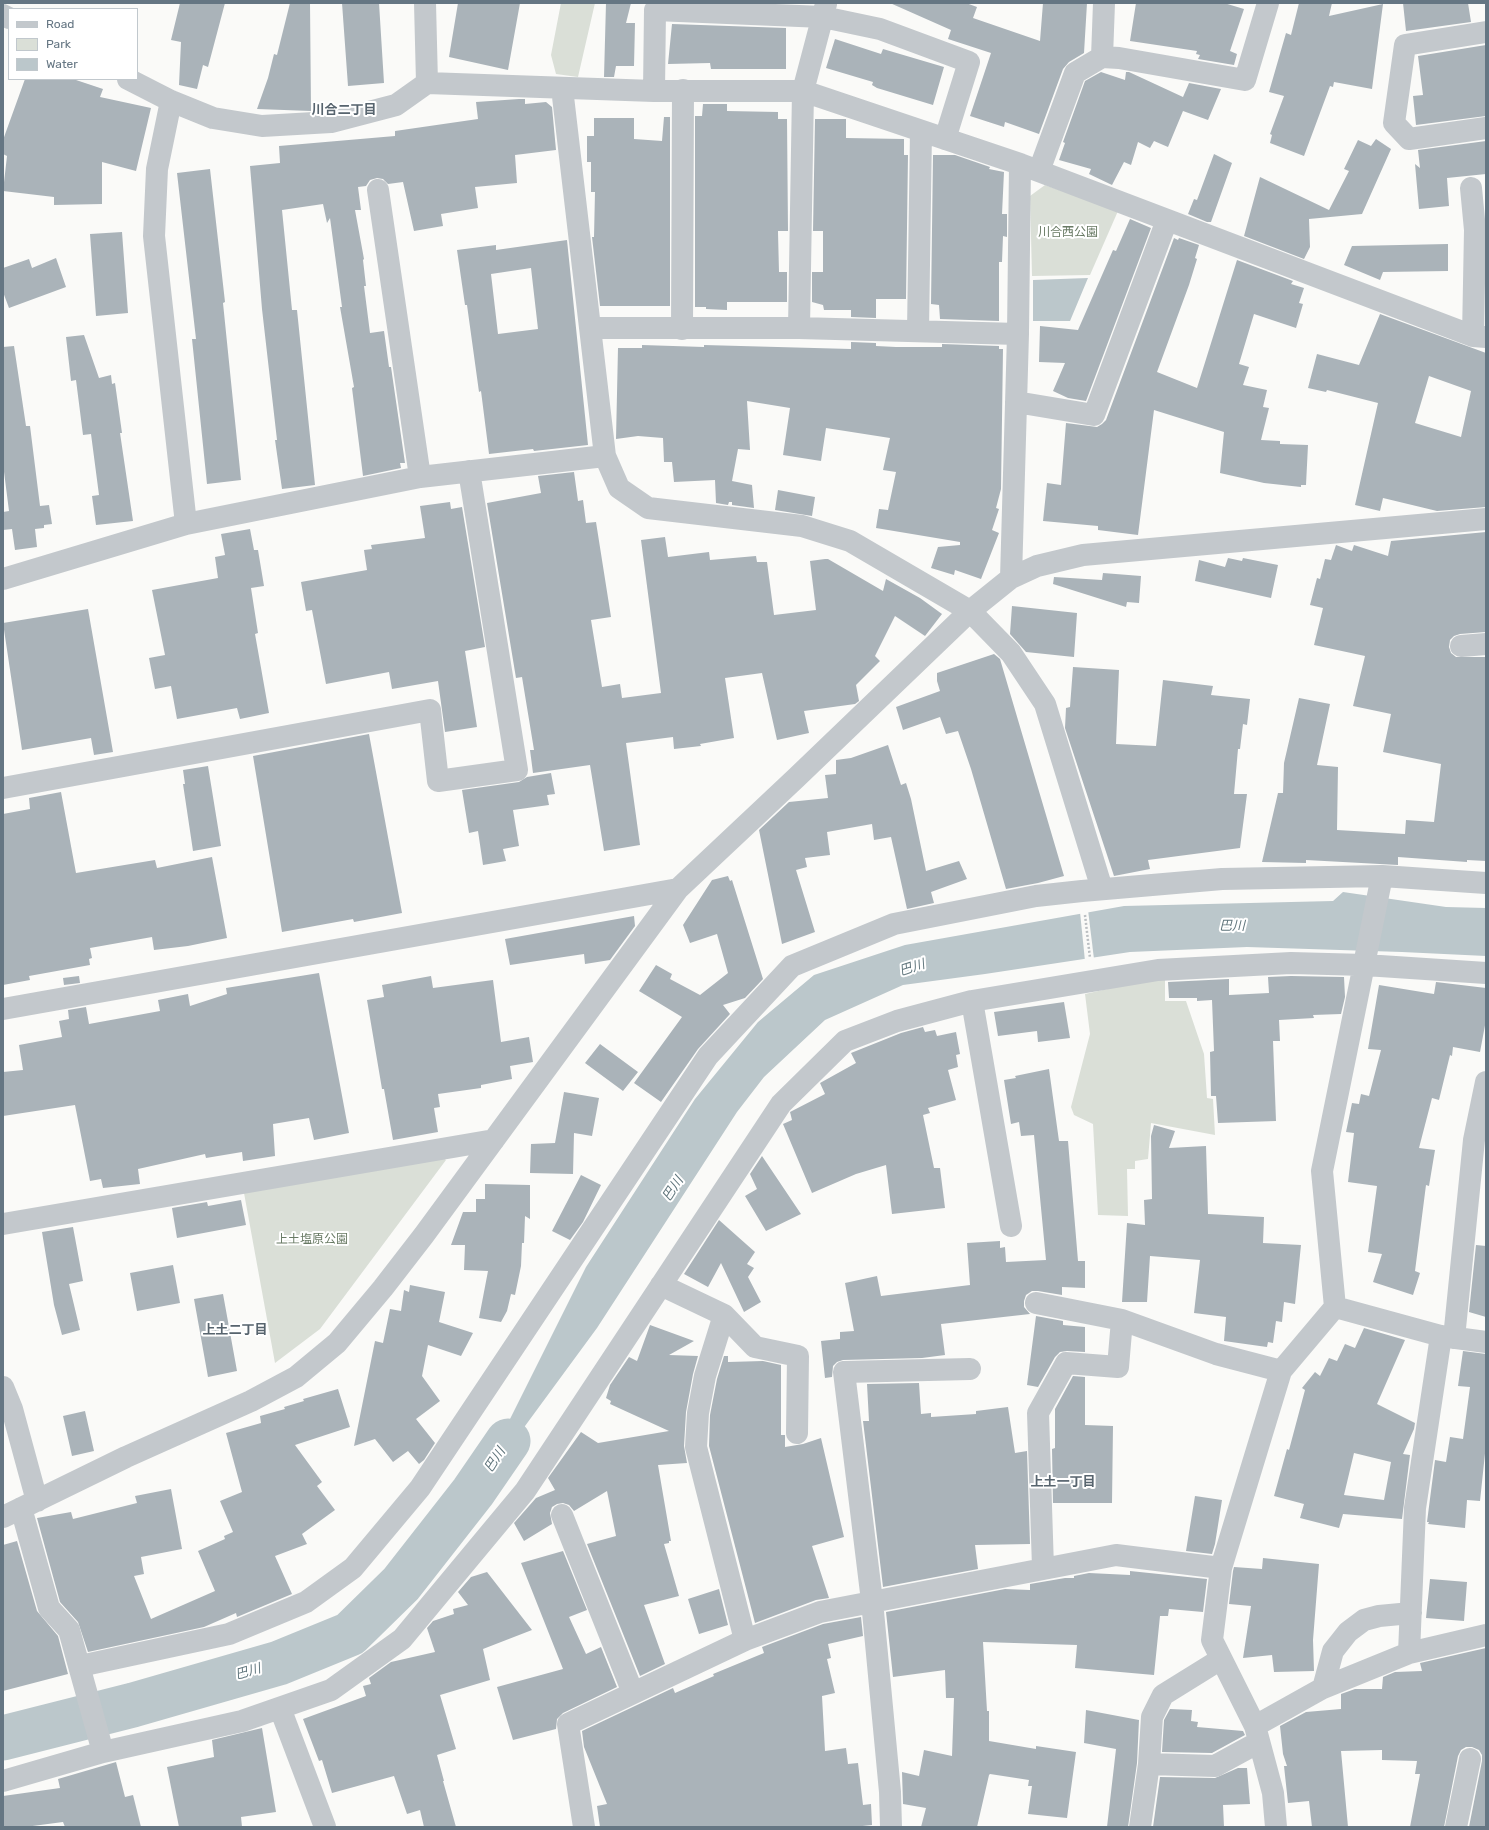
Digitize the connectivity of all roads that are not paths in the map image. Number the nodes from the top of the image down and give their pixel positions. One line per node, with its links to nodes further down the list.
1 (425, 3): 8 (street)
2 (1104, 3): 6 (street)
3 (1268, 3): 6 (street)
4 (825, 10): 11 (street); 12 (street); 16 (street)
5 (1486, 32): 14 (street)
6 (1102, 57): 17 (street)
7 (130, 80): 13 (street)
8 (427, 83): 9 (street); 13 (street)
9 (562, 88): 11 (street); 22 (street)
10 (683, 90): 11 (street); 12 (street); 24 (street)
11 (654, 91)
12 (803, 91): 15 (street); 23 (street)
13 (171, 100): 33 (street)
14 (1486, 128)
15 (921, 131): 16 (street); 25 (street)
16 (945, 139): 17 (street)
17 (1029, 168): 20 (street); 26 (street)
18 (1471, 188): 21 (street)
19 (378, 190): 31 (street)
20 (1167, 220): 27 (street); 28 (street)
21 (1480, 230): 27 (street)
22 (591, 328): 24 (street); 29 (street)
23 (799, 328): 24 (street); 25 (street)
24 (682, 329)
25 (918, 332): 26 (street)
26 (1018, 334): 28 (street)
27 (1479, 336)
28 (1016, 402): 34 (street)
29 (605, 456): 30 (street); 36 (street)
30 (469, 471): 31 (street); 39 (street)
31 (420, 477): 33 (street)
32 (1486, 519): 34 (street)
33 (186, 524): 35 (street)
34 (1011, 578): 36 (street)
35 (3, 579)
36 (970, 611): 42 (street); 43 (street)
37 (1486, 644): 38 (street)
38 (1461, 646)
39 (3, 788)
40 (1381, 880): 41 (street); 43 (street); 44 (street)
41 (1486, 884)
42 (678, 889): 47 (street); 49 (street)
43 (1102, 889): 73 (street)
44 (1365, 962): 45 (street); 46 (street); 54 (street)
45 (1486, 973)
46 (972, 1001): 51 (street); 52 (street)
47 (3, 1009)
48 (1486, 1082): 57 (street)
49 (494, 1140): 50 (street); 63 (street)
50 (3, 1224)
51 (1011, 1226)
52 (661, 1285): 55 (street); 76 (street)
53 (1036, 1303): 56 (street)
54 (1335, 1307): 57 (street); 60 (street)
55 (724, 1315): 62 (street); 70 (street)
56 (1122, 1320): 60 (street); 65 (street)
57 (1448, 1337): 58 (street); 68 (street)
58 (1486, 1342)
59 (970, 1370): 67 (street)
60 (1281, 1371): 66 (street)
61 (3, 1388): 63 (street)
62 (797, 1433)
63 (20, 1509): 73 (street)
64 (562, 1515): 75 (street)
65 (1043, 1568): 66 (street); 67 (street)
66 (1222, 1568): 72 (street)
67 (872, 1601): 70 (street); 84 (street)
68 (1411, 1613): 71 (street); 74 (street)
69 (1486, 1635): 71 (street)
70 (745, 1640): 75 (street)
71 (1409, 1653): 74 (street)
72 (1221, 1659): 77 (street); 80 (street)
73 (80, 1666): 78 (street)
74 (1323, 1688): 77 (street)
75 (633, 1693): 83 (street)
76 (280, 1708): 78 (street); 82 (street)
77 (1257, 1734): 80 (street); 86 (street)
78 (103, 1752): 81 (street)
79 (1470, 1759): 87 (street)
80 (1150, 1764): 85 (street)
81 (3, 1781)
82 (325, 1827)
83 (584, 1827)
84 (891, 1827)
85 (1140, 1827)
86 (1276, 1827)
87 (1456, 1827)

